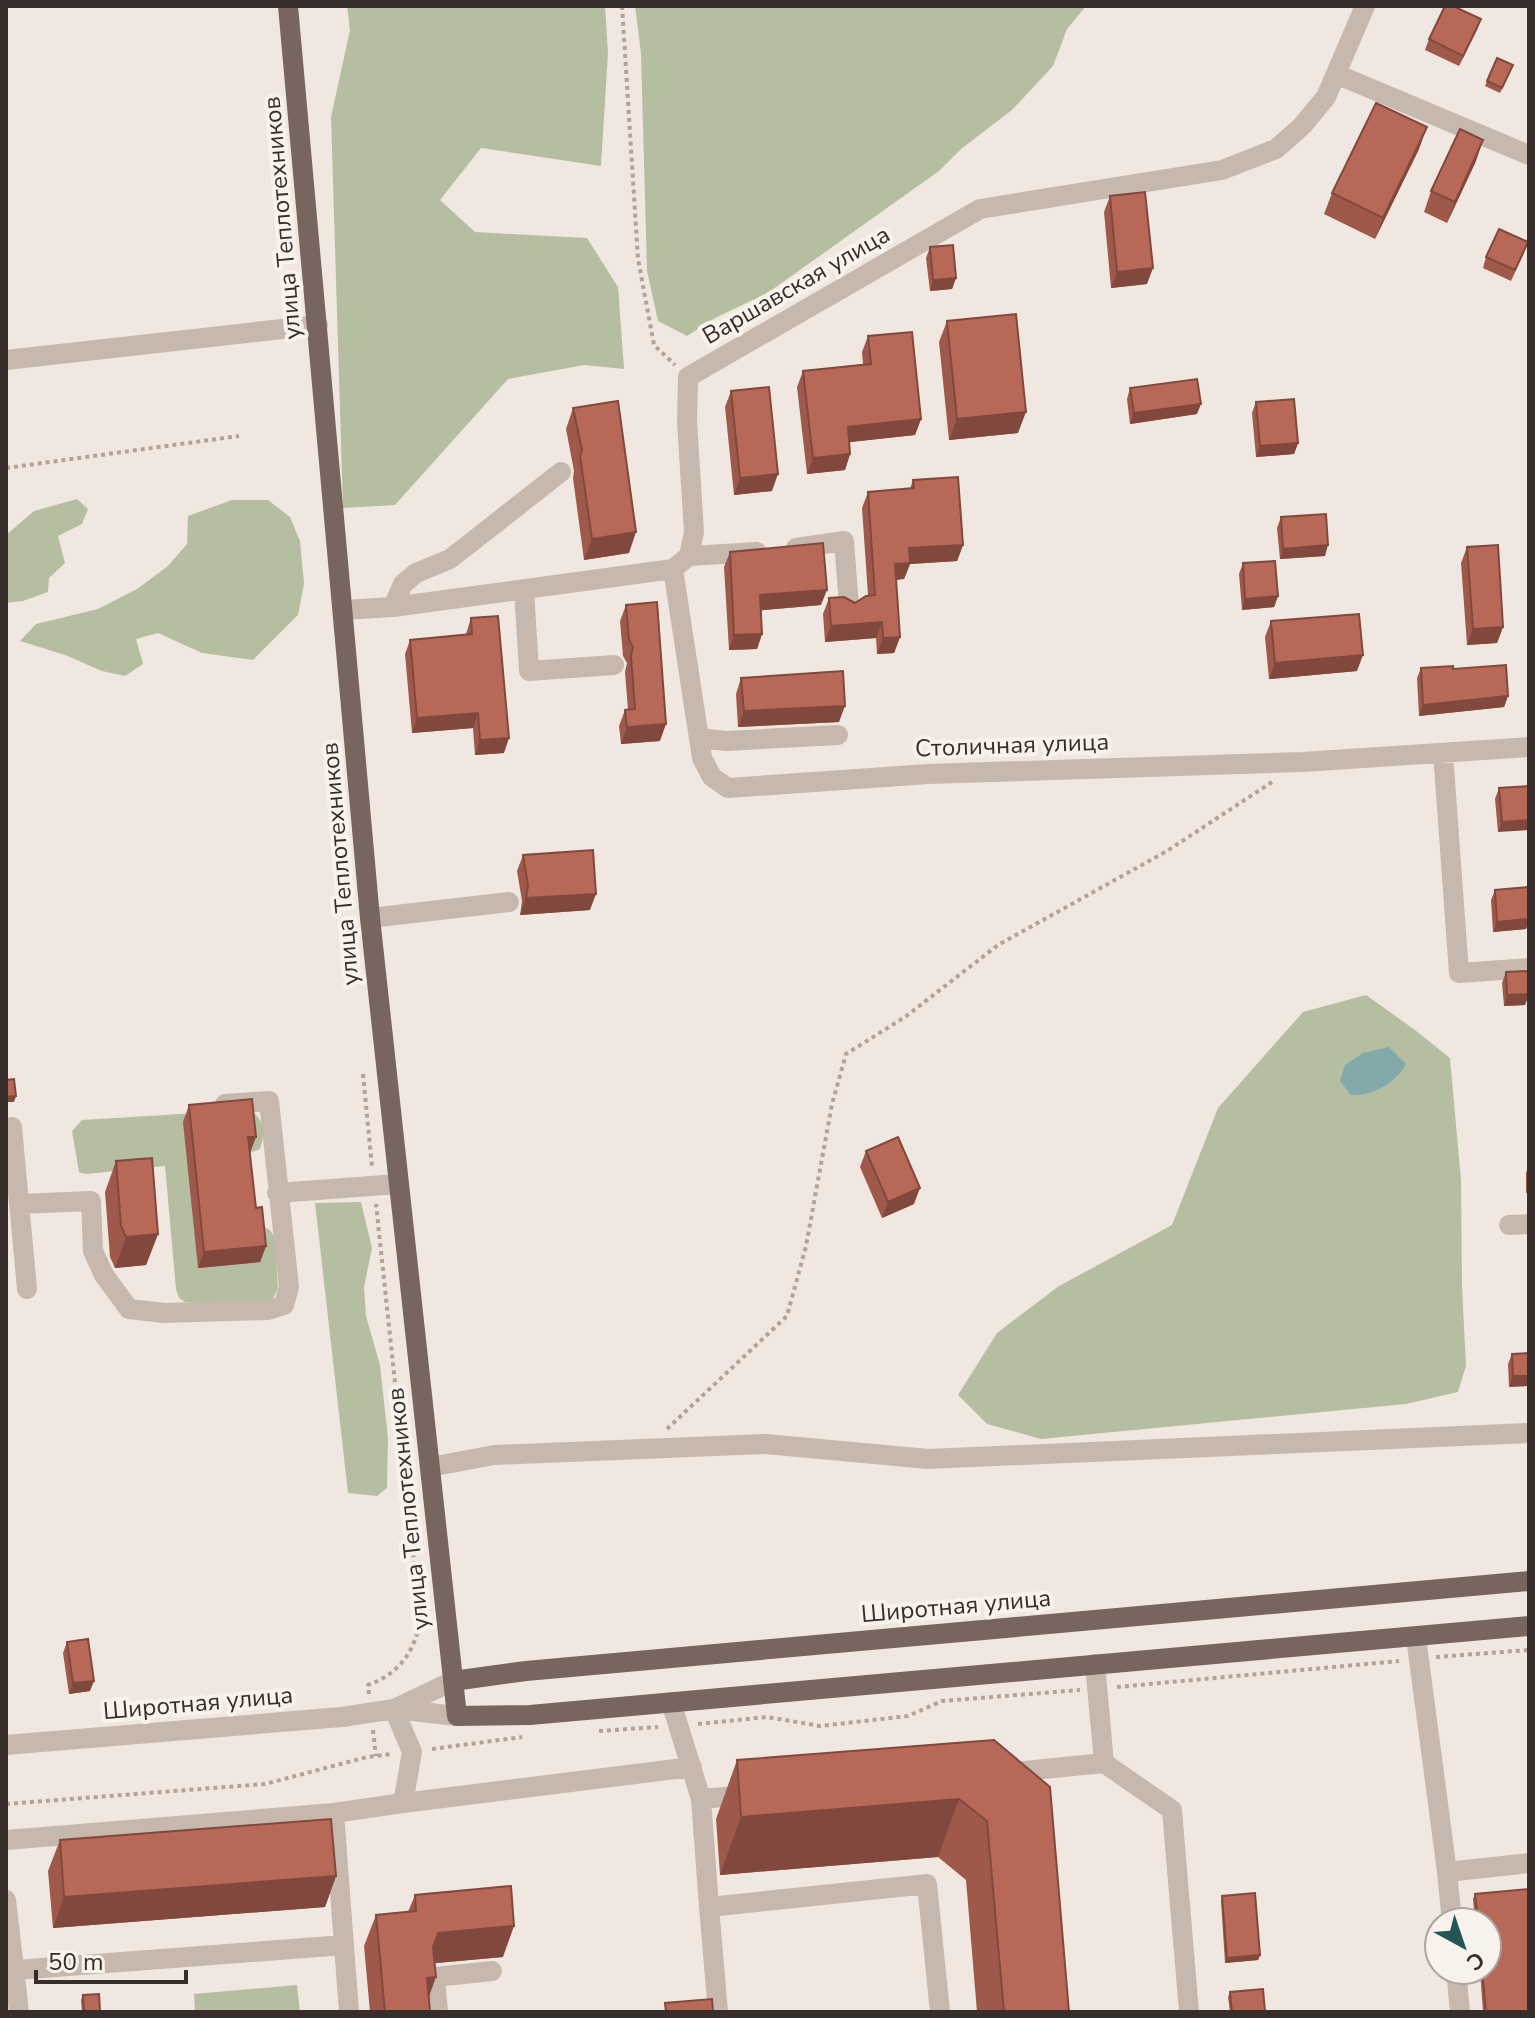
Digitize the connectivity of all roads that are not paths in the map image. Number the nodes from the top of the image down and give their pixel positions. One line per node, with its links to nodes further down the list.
1 (288, 6): 5 (main road, улица Теплотехников)
2 (1365, 6): 3 (street, Варшавская улица)
3 (1336, 74): 4 (street); 8 (street, Варшавская улица)
4 (1529, 155)
5 (318, 325): 6 (street); 12 (main road, улица Теплотехников)
6 (6, 360)
7 (561, 472): 11 (street)
8 (681, 562): 9 (street); 10 (street); 15 (street, Столичная улица)
9 (524, 589): 11 (street); 13 (street)
10 (849, 606)
11 (393, 607): 12 (street)
12 (343, 610): 19 (main road, улица Теплотехников)
13 (614, 665)
14 (838, 735): 15 (street)
15 (699, 738): 17 (street, Столичная улица)
16 (1529, 747): 17 (street, Столичная улица)
17 (1443, 753): 20 (street)
18 (509, 902): 19 (street)
19 (370, 918): 23 (main road, улица Теплотехников)
20 (1529, 968)
21 (221, 1104): 24 (street)
22 (12, 1127): 25 (street)
23 (398, 1184): 24 (street); 28 (main road, улица Теплотехников)
24 (277, 1193): 25 (street)
25 (19, 1204): 26 (street)
26 (27, 1289)
27 (1529, 1433): 28 (street)
28 (430, 1467): 33 (main road, улица Теплотехников)
29 (1529, 1581): 33 (main road, Широтная улица)
30 (1529, 1626): 31 (main road, Широтная улица)
31 (1416, 1637): 32 (main road, Широтная улица); 47 (street)
32 (1095, 1664): 34 (main road, Широтная улица); 38 (street)
33 (453, 1681): 35 (street, Широтная улица); 36 (main road, улица Теплотехников)
34 (671, 1702): 36 (main road, Широтная улица); 39 (street)
35 (394, 1709): 36 (street, Широтная улица); 37 (street, Широтная улица); 43 (street)
36 (457, 1716)
37 (6, 1745)
38 (1104, 1763): 40 (street); 60 (street)
39 (692, 1767): 42 (street); 43 (street)
40 (978, 1775)
41 (762, 1793): 42 (street)
42 (701, 1799): 50 (street)
43 (403, 1803): 44 (street)
44 (334, 1813): 45 (street); 51 (street)
45 (6, 1840)
46 (1529, 1863): 47 (street)
47 (1447, 1872): 49 (street)
48 (6, 1900): 52 (street)
49 (1450, 1906)
50 (709, 1907): 58 (street); 59 (street)
51 (344, 1945): 52 (street); 56 (street)
52 (16, 1970): 55 (street)
53 (492, 1971): 57 (street)
54 (1458, 1986): 61 (street)
55 (19, 2012)
56 (349, 2012)
57 (438, 2012)
58 (718, 2012)
59 (940, 2012)
60 (1189, 2012)
61 (1460, 2012)

